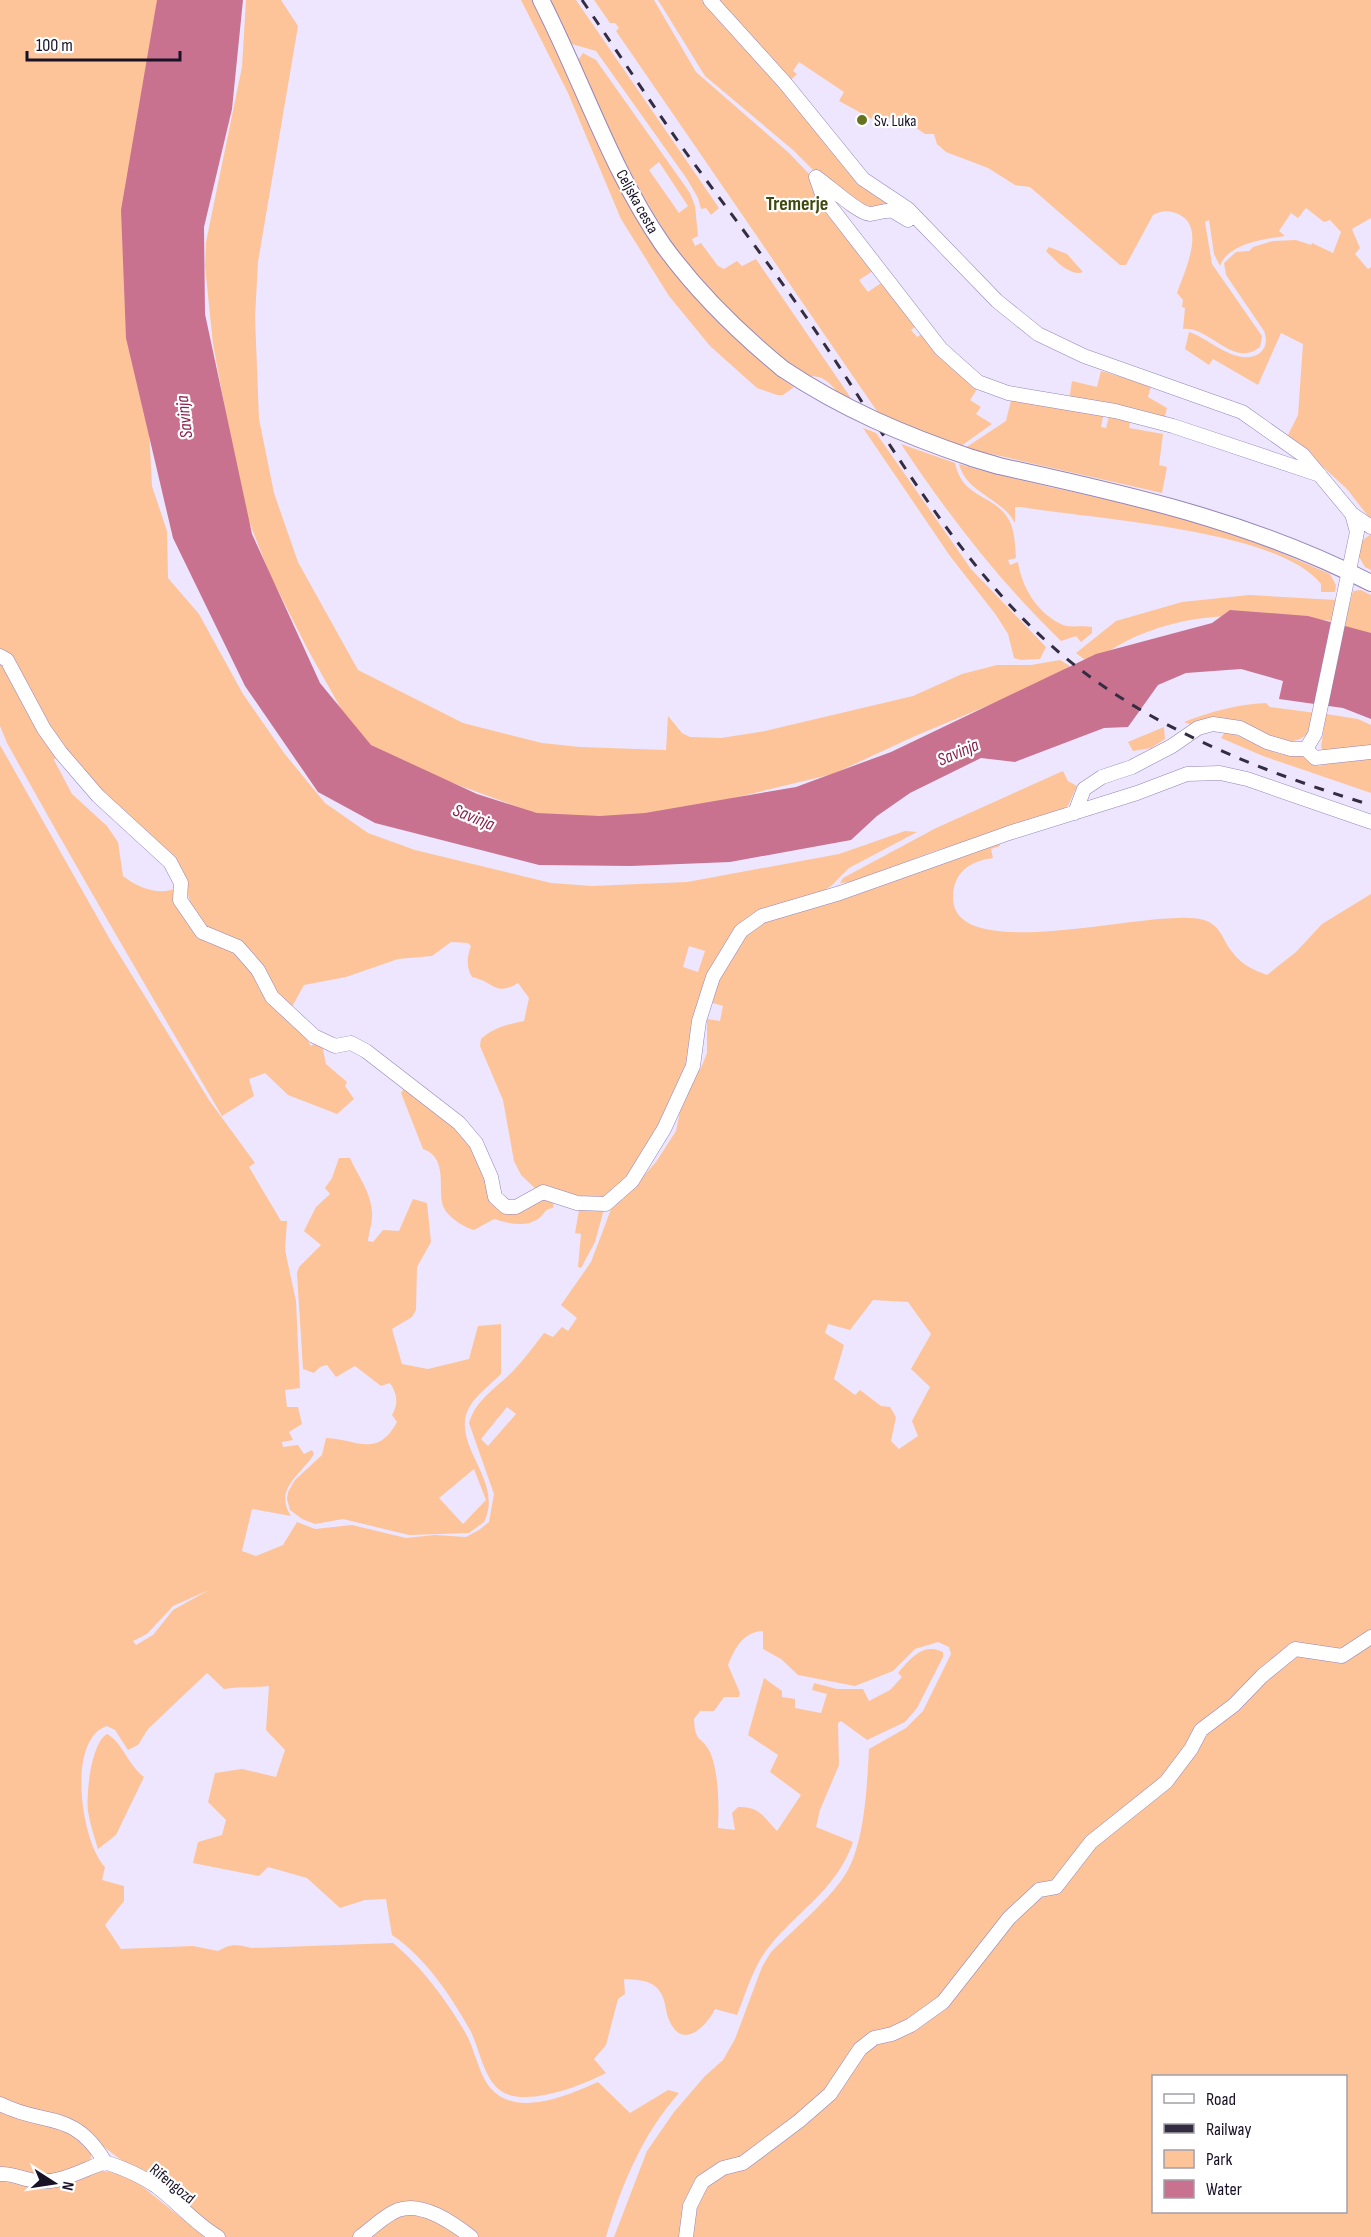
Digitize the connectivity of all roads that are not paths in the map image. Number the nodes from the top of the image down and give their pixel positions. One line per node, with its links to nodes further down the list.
1 (541, 0): 7 (main road, Celjska cesta, bridge)
2 (710, 0): 3 (street)
3 (928, 231): 4 (street); 4 (street)
4 (1322, 476): 5 (street)
5 (1352, 514): 6 (street); 7 (street)
6 (1371, 527)
7 (1348, 571): 8 (main road, Celjska cesta); 10 (street)
8 (1371, 583)
9 (0, 656): 12 (street)
10 (1306, 749): 11 (street); 12 (street)
11 (1371, 752)
12 (1075, 813): 13 (street)
13 (1371, 822)
14 (1371, 1637): 21 (street)
15 (0, 2104): 16 (street)
16 (105, 2162): 17 (street); 18 (street, Rifengozd)
17 (0, 2174)
18 (218, 2237)
19 (360, 2237): 20 (street)
20 (471, 2237)
21 (686, 2237)

